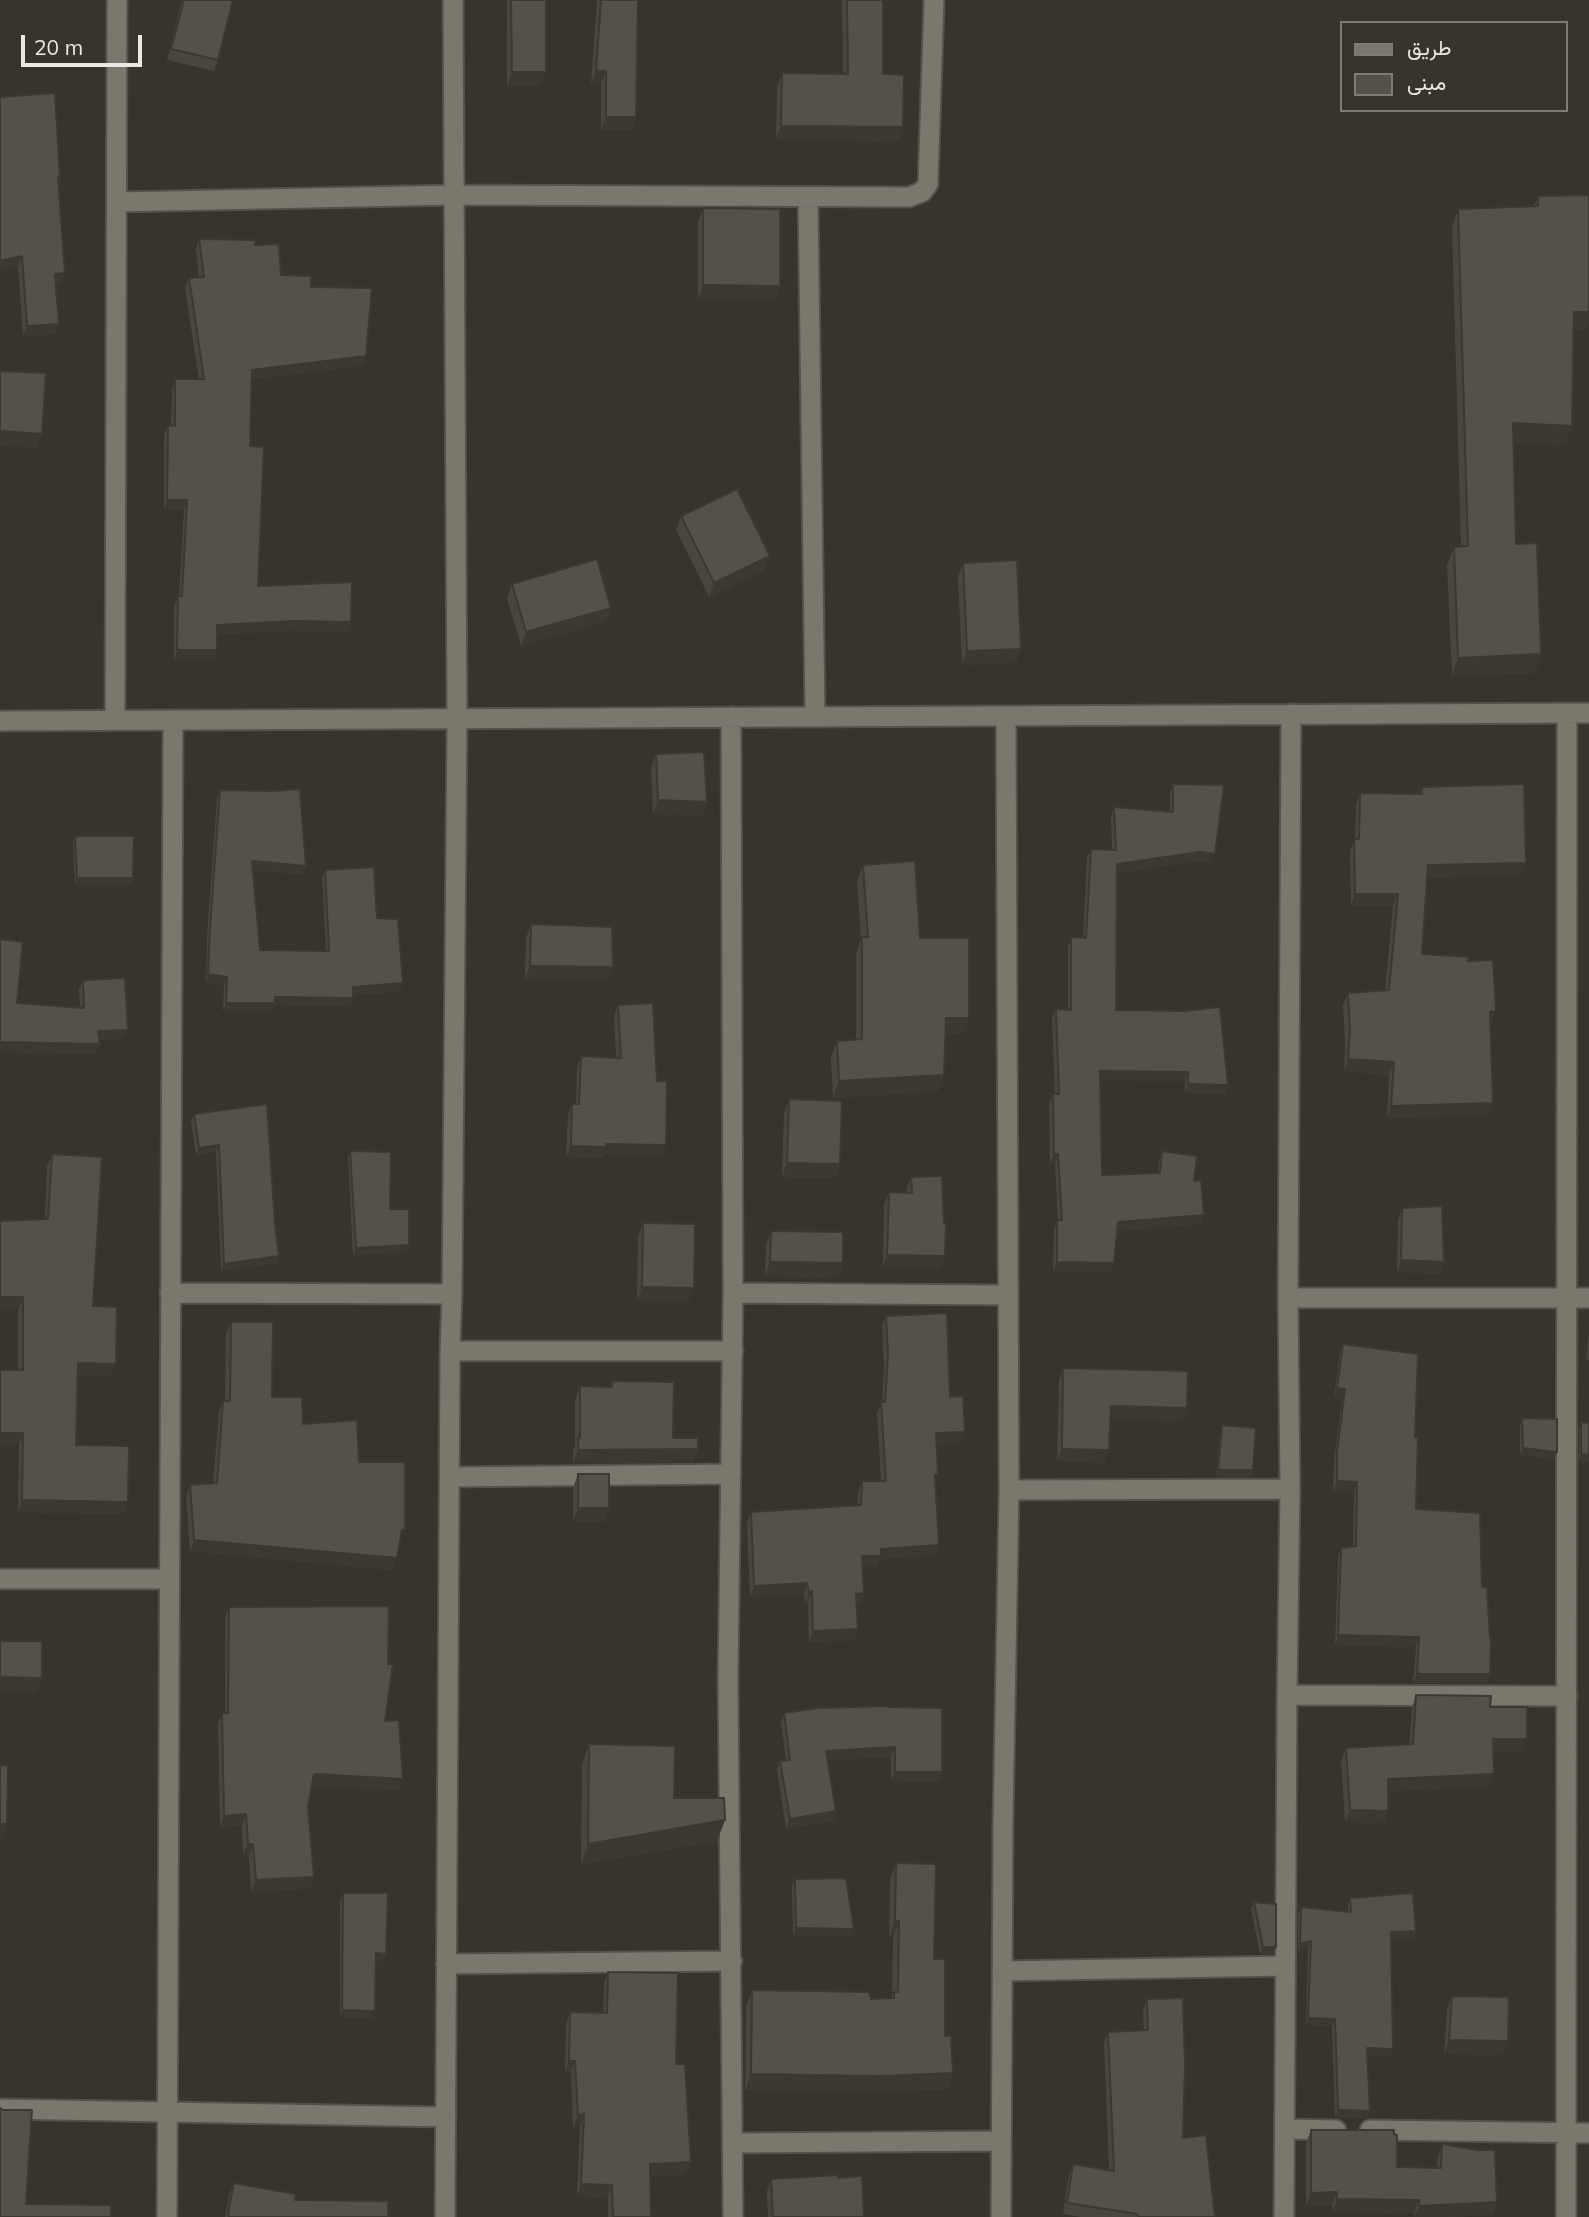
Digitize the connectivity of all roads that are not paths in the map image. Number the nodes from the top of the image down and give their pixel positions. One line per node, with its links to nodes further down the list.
1 (117, 0): 6 (street)
2 (453, 0): 4 (street)
3 (934, 0): 5 (street)
4 (454, 195): 5 (street); 6 (street); 12 (street)
5 (808, 197): 11 (street)
6 (117, 202): 14 (street)
7 (1567, 713): 8 (street); 9 (street); 22 (street)
8 (1589, 713)
9 (1291, 714): 10 (street); 21 (street)
10 (1006, 716): 11 (street); 20 (street)
11 (815, 717): 13 (street)
12 (457, 718): 13 (street); 15 (street); 19 (street)
13 (731, 718): 18 (street)
14 (116, 720): 15 (street); 16 (street)
15 (173, 720): 17 (street)
16 (0, 721)
17 (170, 1293): 19 (street); 31 (street)
18 (733, 1293): 20 (street); 25 (street)
19 (452, 1294): 24 (street)
20 (1007, 1294): 29 (street)
21 (1288, 1298): 22 (street); 28 (street)
22 (1566, 1298): 23 (street); 33 (street)
23 (1589, 1298)
24 (450, 1351): 25 (street); 27 (street)
25 (733, 1351): 26 (street)
26 (731, 1474): 27 (street); 34 (street)
27 (450, 1477): 35 (street)
28 (1290, 1489): 29 (street); 32 (street)
29 (1009, 1490): 37 (street)
30 (0, 1579): 31 (street)
31 (169, 1579): 39 (street)
32 (1287, 1695): 33 (street); 36 (street)
33 (1567, 1696): 42 (street)
34 (732, 1961): 35 (street); 45 (street)
35 (446, 1964): 40 (street)
36 (1285, 1966): 37 (street); 41 (street)
37 (1003, 1971): 44 (street)
38 (0, 2109): 39 (street)
39 (168, 2111): 40 (street); 46 (street)
40 (446, 2117): 47 (street)
41 (1285, 2129): 42 (street); 50 (street)
42 (1566, 2133): 43 (street); 51 (street)
43 (1589, 2133)
44 (1002, 2141): 45 (street); 49 (street)
45 (733, 2143): 48 (street)
46 (167, 2217)
47 (445, 2217)
48 (733, 2217)
49 (1001, 2217)
50 (1284, 2217)
51 (1566, 2217)

